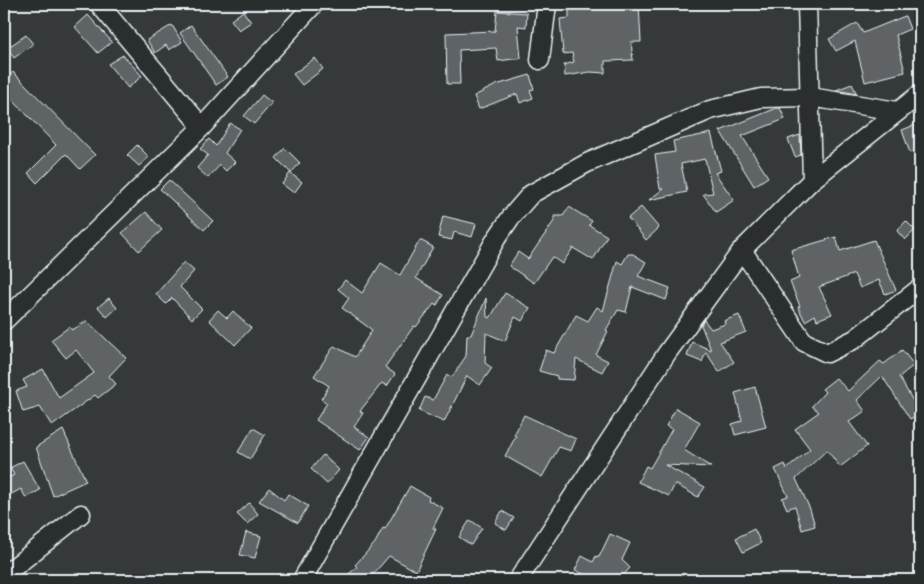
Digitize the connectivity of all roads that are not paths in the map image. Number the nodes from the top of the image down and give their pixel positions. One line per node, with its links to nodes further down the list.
1 (99, 4): 9 (street)
2 (314, 4): 9 (street)
3 (547, 4): 5 (street)
4 (807, 4): 7 (street)
5 (540, 60)
6 (920, 94): 8 (street)
7 (810, 97): 8 (street); 10 (street); 16 (street)
8 (896, 111): 10 (street)
9 (202, 127): 13 (street)
10 (812, 180): 11 (street)
11 (742, 250): 12 (street); 17 (street)
12 (920, 288)
13 (4, 320)
14 (81, 514): 15 (street)
15 (4, 575)
16 (302, 580)
17 (518, 580)

